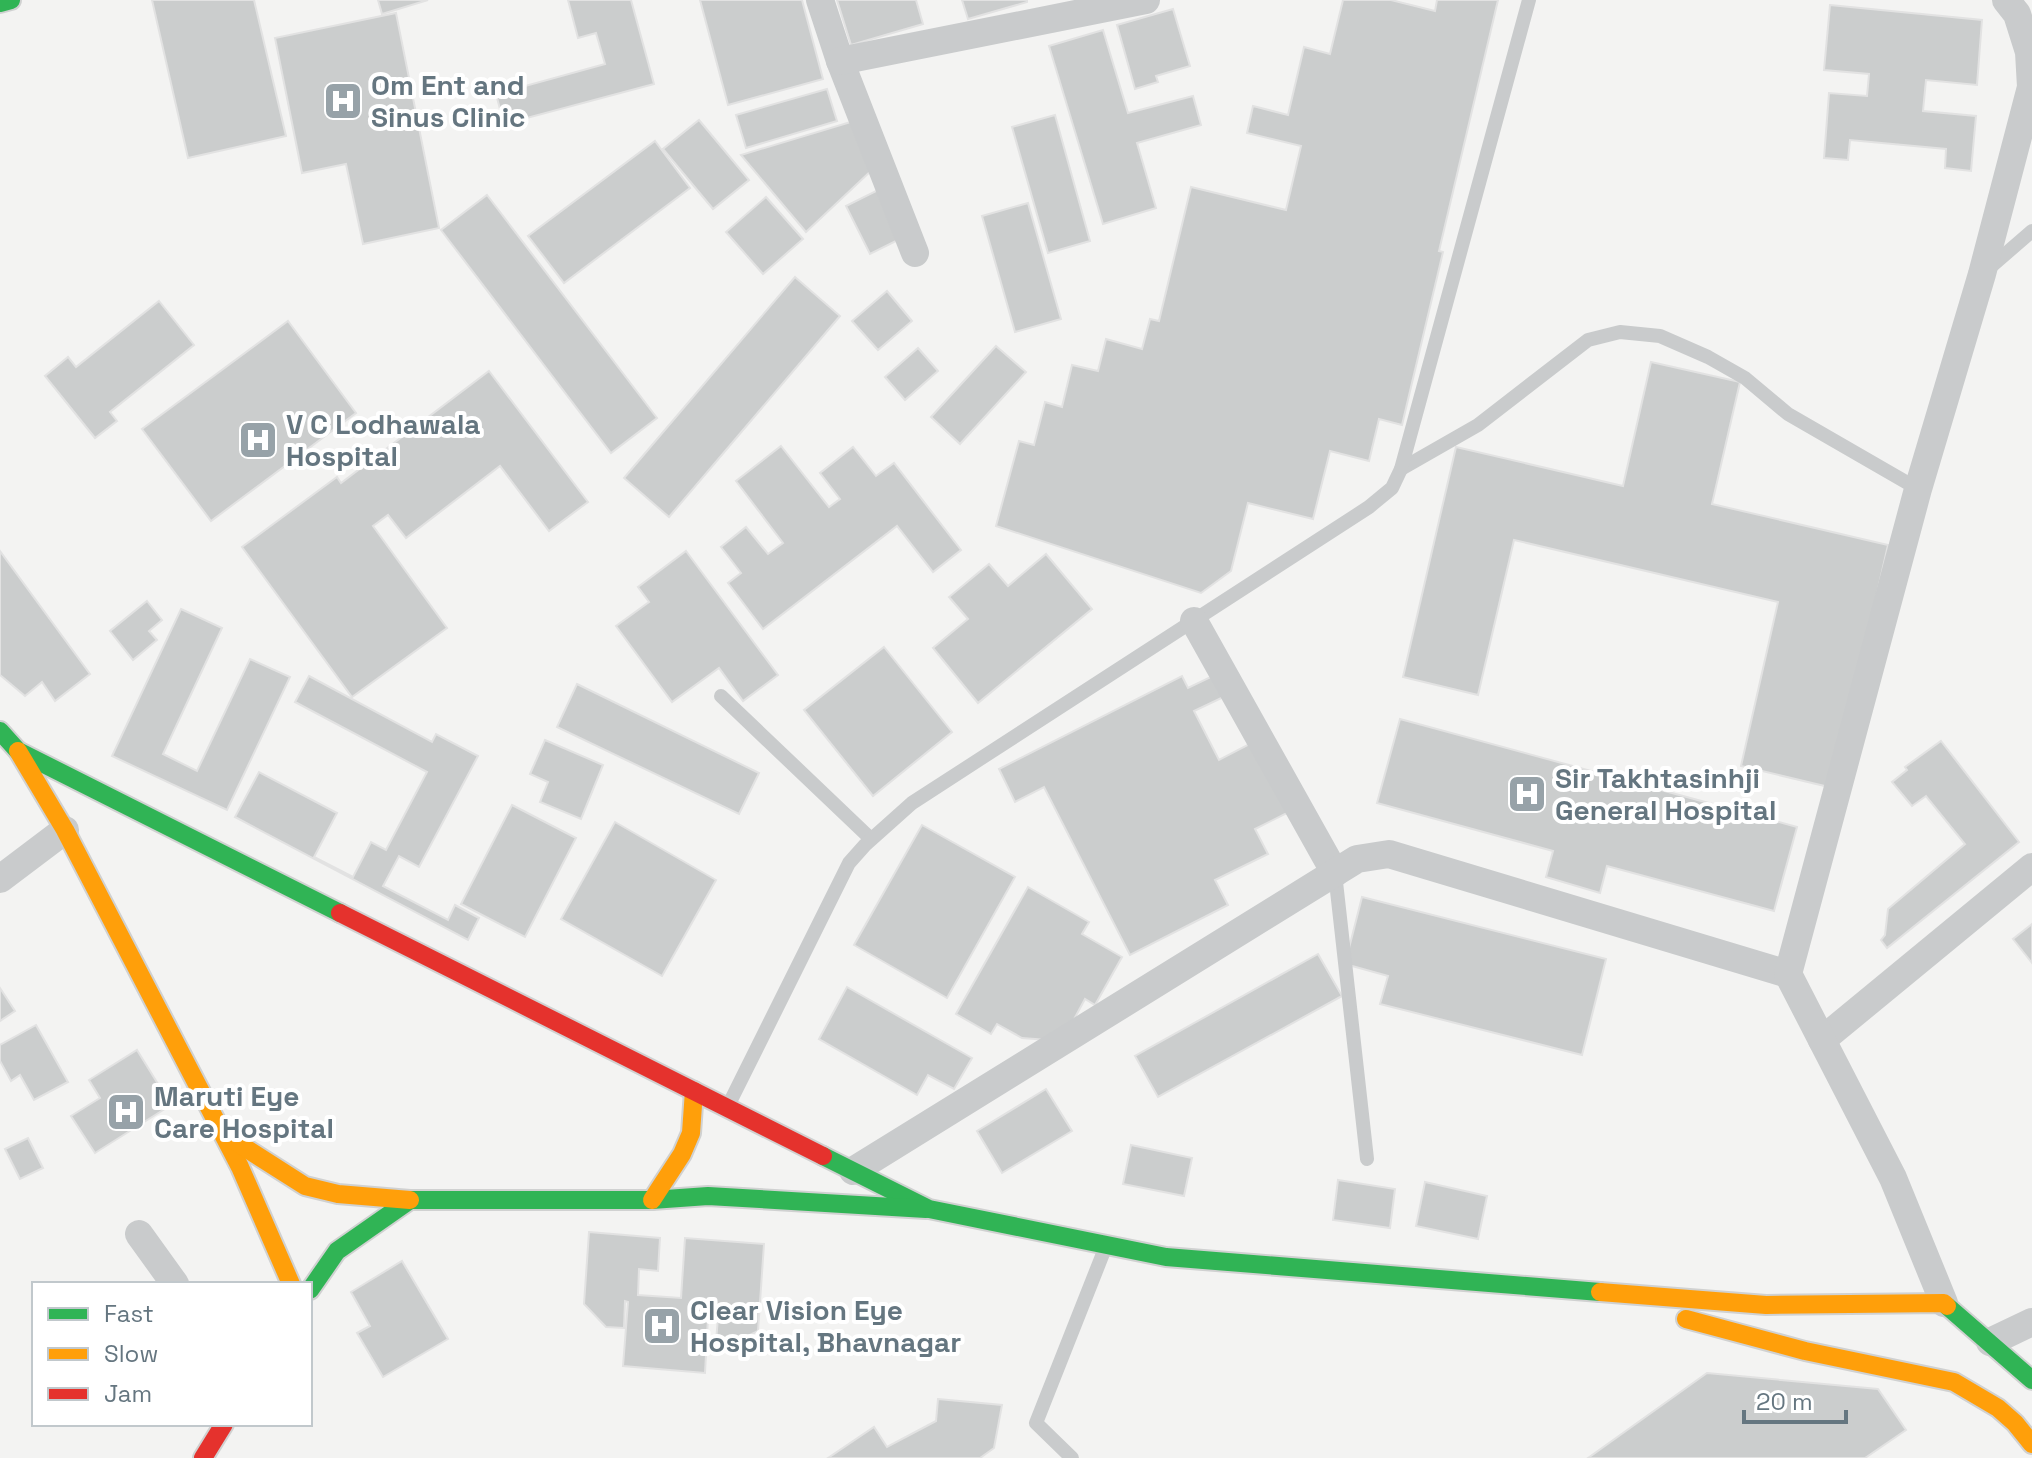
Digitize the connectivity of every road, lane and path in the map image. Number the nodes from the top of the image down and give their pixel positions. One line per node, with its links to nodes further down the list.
1 (11, 0): 6 (main road)
2 (820, 0): 7 (street)
3 (1146, 0): 7 (street)
4 (1529, 0): 11 (lane)
5 (2006, 0): 10 (street)
6 (0, 3)
7 (840, 61): 9 (street)
8 (2032, 231): 10 (lane)
9 (915, 253)
10 (1982, 274): 12 (street)
11 (1401, 469): 12 (lane); 13 (lane)
12 (1918, 489): 22 (street)
13 (1194, 621): 18 (lane); 20 (street)
14 (721, 696): 18 (lane)
15 (0, 731): 16 (main road)
16 (18, 751): 17 (main road); 24 (main road)
17 (65, 830): 21 (street); 26 (main road)
18 (871, 839): 25 (lane)
19 (2032, 867): 23 (street)
20 (1335, 873): 22 (street); 27 (lane); 28 (street)
21 (0, 879)
22 (1788, 974): 23 (street)
23 (1822, 1040): 38 (street)
24 (694, 1091): 25 (main road); 30 (main road)
25 (727, 1108): 28 (main road)
26 (223, 1133): 29 (main road); 35 (main road)
27 (1367, 1159)
28 (853, 1171): 31 (main road)
29 (410, 1200): 30 (main road); 36 (main road)
30 (652, 1200): 31 (main road)
31 (929, 1209): 33 (main road)
32 (139, 1234): 34 (street)
33 (1106, 1245): 37 (main road); 46 (lane)
34 (174, 1282)
35 (290, 1282)
36 (312, 1287)
37 (1579, 1290): 38 (main road); 42 (main road)
38 (1944, 1303): 40 (main road)
39 (2032, 1322): 40 (street)
40 (1999, 1349): 41 (main road); 42 (main road)
41 (2032, 1380)
42 (2001, 1395): 44 (main road)
43 (223, 1426): 45 (main road)
44 (2032, 1444)
45 (203, 1458)
46 (1072, 1458)

